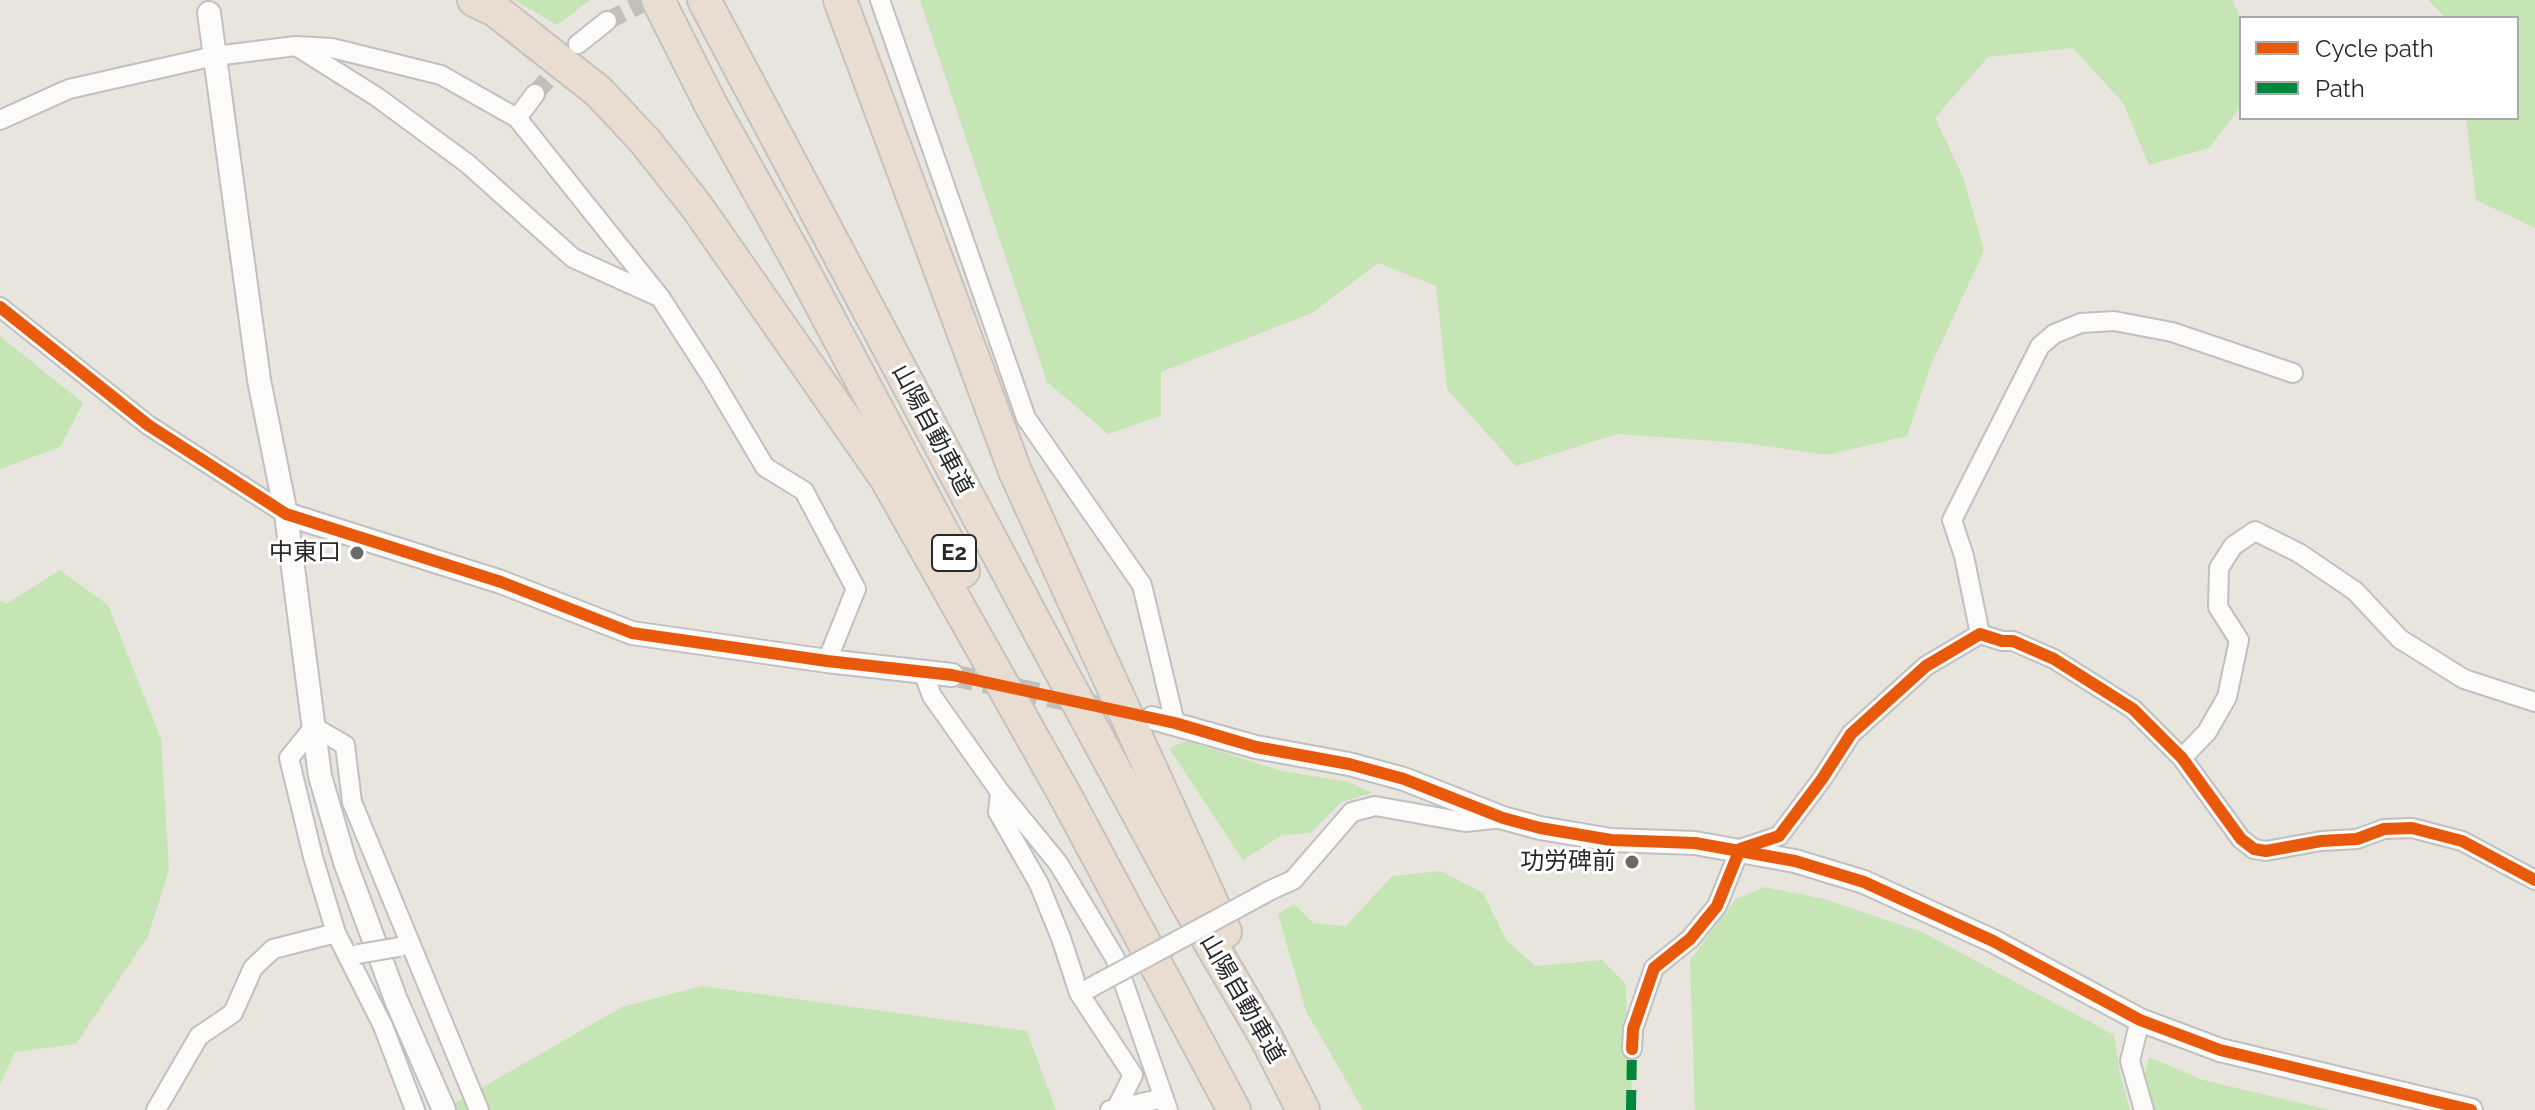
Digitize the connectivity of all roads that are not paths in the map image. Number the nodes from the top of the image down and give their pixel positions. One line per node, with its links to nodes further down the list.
1 (474, 0): 44 (highway)
2 (658, 0): 45 (highway, 山陽自動車道 / E2)
3 (704, 0): 36 (highway, 山陽自動車道 / E2)
4 (840, 0): 36 (highway)
5 (880, 0): 24 (street)
6 (209, 13): 10 (street)
7 (607, 21): 8 (street)
8 (578, 44)
9 (296, 46): 10 (street); 12 (street); 14 (street)
10 (215, 56): 13 (street); 17 (street)
11 (535, 94): 12 (street)
12 (517, 118): 14 (street)
13 (0, 120)
14 (660, 297): 19 (street)
15 (0, 307): 17 (street)
16 (2293, 373): 18 (street)
17 (286, 514): 19 (street); 25 (street)
18 (1980, 634): 26 (street); 29 (street)
19 (827, 661): 20 (street)
20 (923, 672): 21 (street); 27 (street)
21 (952, 675)
22 (2535, 702): 26 (street)
23 (1152, 718): 24 (street)
24 (1175, 723): 28 (street)
25 (314, 727): 31 (street); 32 (street); 42 (street)
26 (2182, 758): 30 (street)
27 (1000, 792): 34 (street); 38 (street)
28 (1503, 818): 29 (street); 34 (street, bridge)
29 (1740, 849): 35 (street); 37 (street)
30 (2535, 880)
31 (336, 933): 33 (street); 40 (street)
32 (405, 946): 33 (street, bridge); 43 (street)
33 (353, 955): 41 (street)
34 (1084, 991): 39 (street)
35 (2140, 1020): 47 (street); 48 (street)
36 (1267, 1039): 46 (highway, 山陽自動車道 / E2)
37 (1632, 1049)
38 (1166, 1104): 39 (street)
39 (1114, 1109)
40 (156, 1110)
41 (415, 1110)
42 (444, 1110)
43 (479, 1110)
44 (1234, 1110)
45 (1244, 1110)
46 (1303, 1110)
47 (2144, 1110)
48 (2471, 1110)

